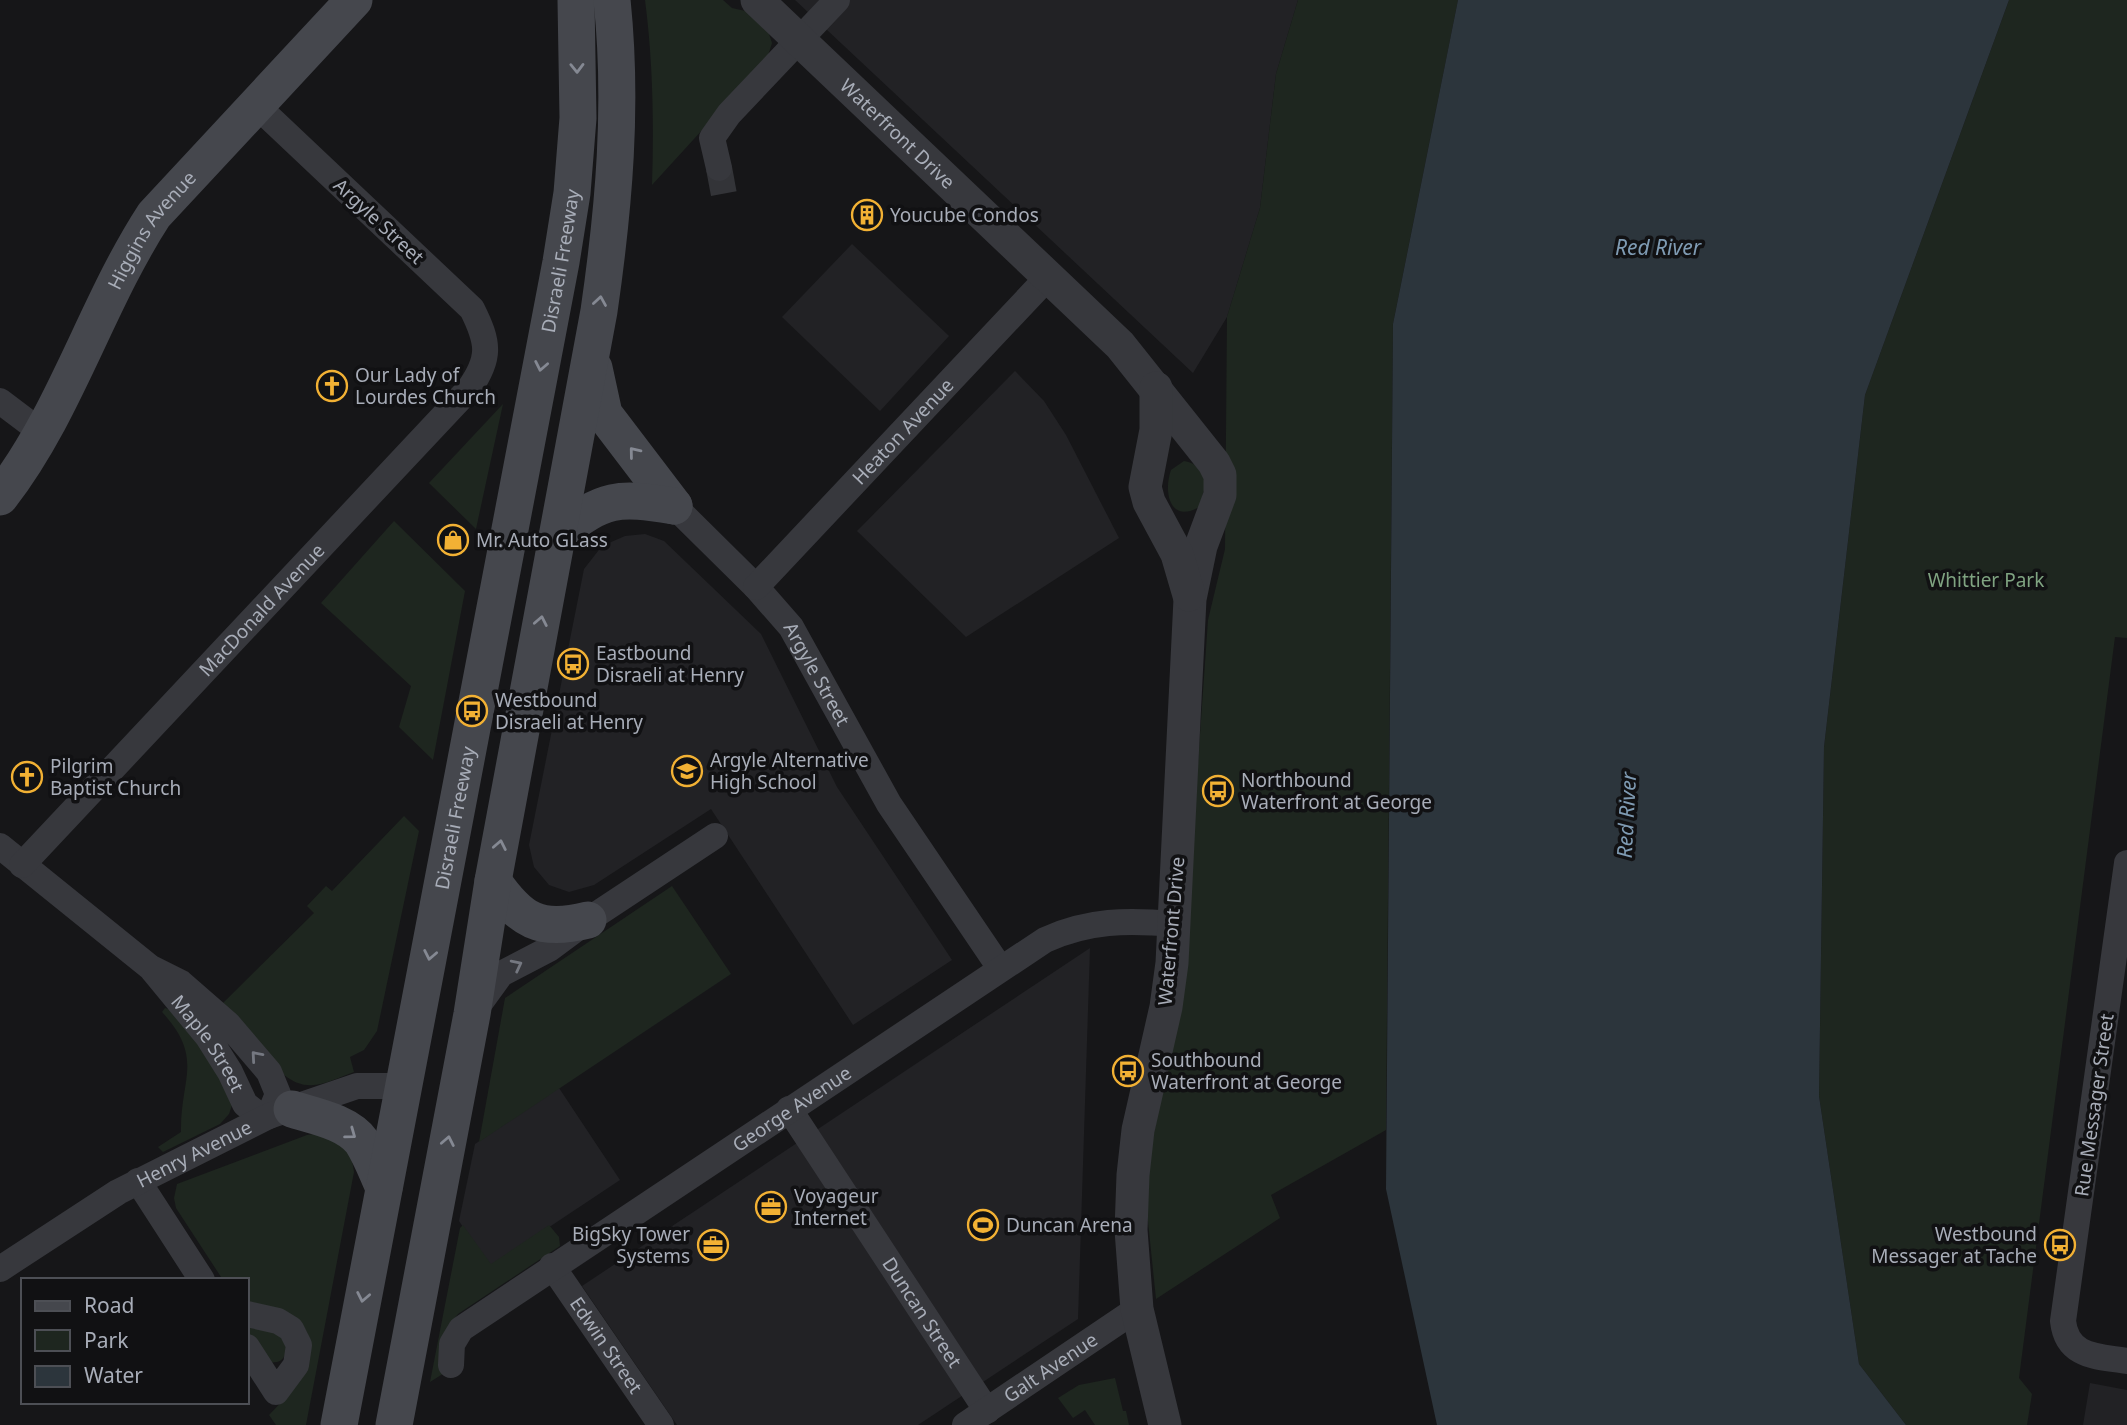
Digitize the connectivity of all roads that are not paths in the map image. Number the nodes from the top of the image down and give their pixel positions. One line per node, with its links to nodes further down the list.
1 (354, 0): 7 (main road, Higgins Avenue)
2 (576, 0): 34 (main road, Disraeli Freeway, one-way to 34)
3 (612, 0): 11 (main road, one-way to 3)
4 (757, 0): 6 (street, Waterfront Drive)
5 (837, 0): 6 (street)
6 (799, 41): 8 (street); 9 (street, Waterfront Drive)
7 (255, 104): 10 (street, Argyle Street); 14 (main road, Higgins Avenue)
8 (719, 168)
9 (1049, 276): 12 (street, Waterfront Drive); 22 (street, Heaton Avenue)
10 (485, 348): 27 (street, MacDonald Avenue)
11 (591, 355): 19 (main road, one-way to 11); 21 (main road)
12 (1156, 388): 15 (street, Waterfront Drive); 16 (street, Waterfront Drive)
13 (0, 401): 14 (street)
14 (41, 432): 17 (main road, Higgins Avenue)
15 (1209, 457): 16 (street); 18 (street, Waterfront Drive)
16 (1149, 466): 20 (street, Waterfront Drive)
17 (0, 497)
18 (1217, 500): 20 (street); 23 (street, Waterfront Drive)
19 (674, 506): 21 (main road); 22 (street, Argyle Street)
20 (1155, 510): 23 (street, Waterfront Drive)
21 (558, 534): 28 (main road, one-way to 21)
22 (756, 587): 32 (street, Argyle Street)
23 (1190, 599): 30 (street, Waterfront Drive)
24 (715, 836): 29 (street)
25 (0, 846): 27 (street, Maple Street)
26 (2127, 863): 47 (street, Rue Messager Street)
27 (22, 864): 31 (street, Maple Street)
28 (493, 881): 29 (main road); 33 (main road)
29 (588, 920): 33 (street, one-way to 29)
30 (1174, 924): 32 (street, George Avenue); 42 (street, Waterfront Drive)
31 (151, 968): 36 (street, Maple Street, one-way to 31); 36 (street, Maple Street)
32 (1000, 968): 35 (street, George Avenue)
33 (472, 1014): 44 (main road, one-way to 33)
34 (404, 1090): 36 (street, Henry Avenue); 38 (main road, Disraeli Freeway); 44 (main road)
35 (789, 1109): 39 (street, George Avenue); 49 (street, Duncan Street)
36 (280, 1112): 37 (street, Henry Avenue); 38 (main road, one-way to 38)
37 (138, 1181): 40 (street, Henry Avenue); 41 (street)
38 (384, 1188): 45 (main road, Disraeli Freeway, one-way to 45)
39 (552, 1266): 48 (street, George Avenue); 53 (street, Edwin Street)
40 (0, 1269)
41 (201, 1278)
42 (1137, 1309): 49 (street, Galt Avenue); 54 (street, Waterfront Drive)
43 (248, 1314): 46 (street)
44 (412, 1328): 52 (main road)
45 (355, 1340): 50 (main road); 51 (main road, Disraeli Freeway)
46 (248, 1350)
47 (2127, 1361)
48 (451, 1365)
49 (976, 1418)
50 (328, 1425)
51 (339, 1425)
52 (394, 1425)
53 (661, 1425)
54 (1165, 1425)

